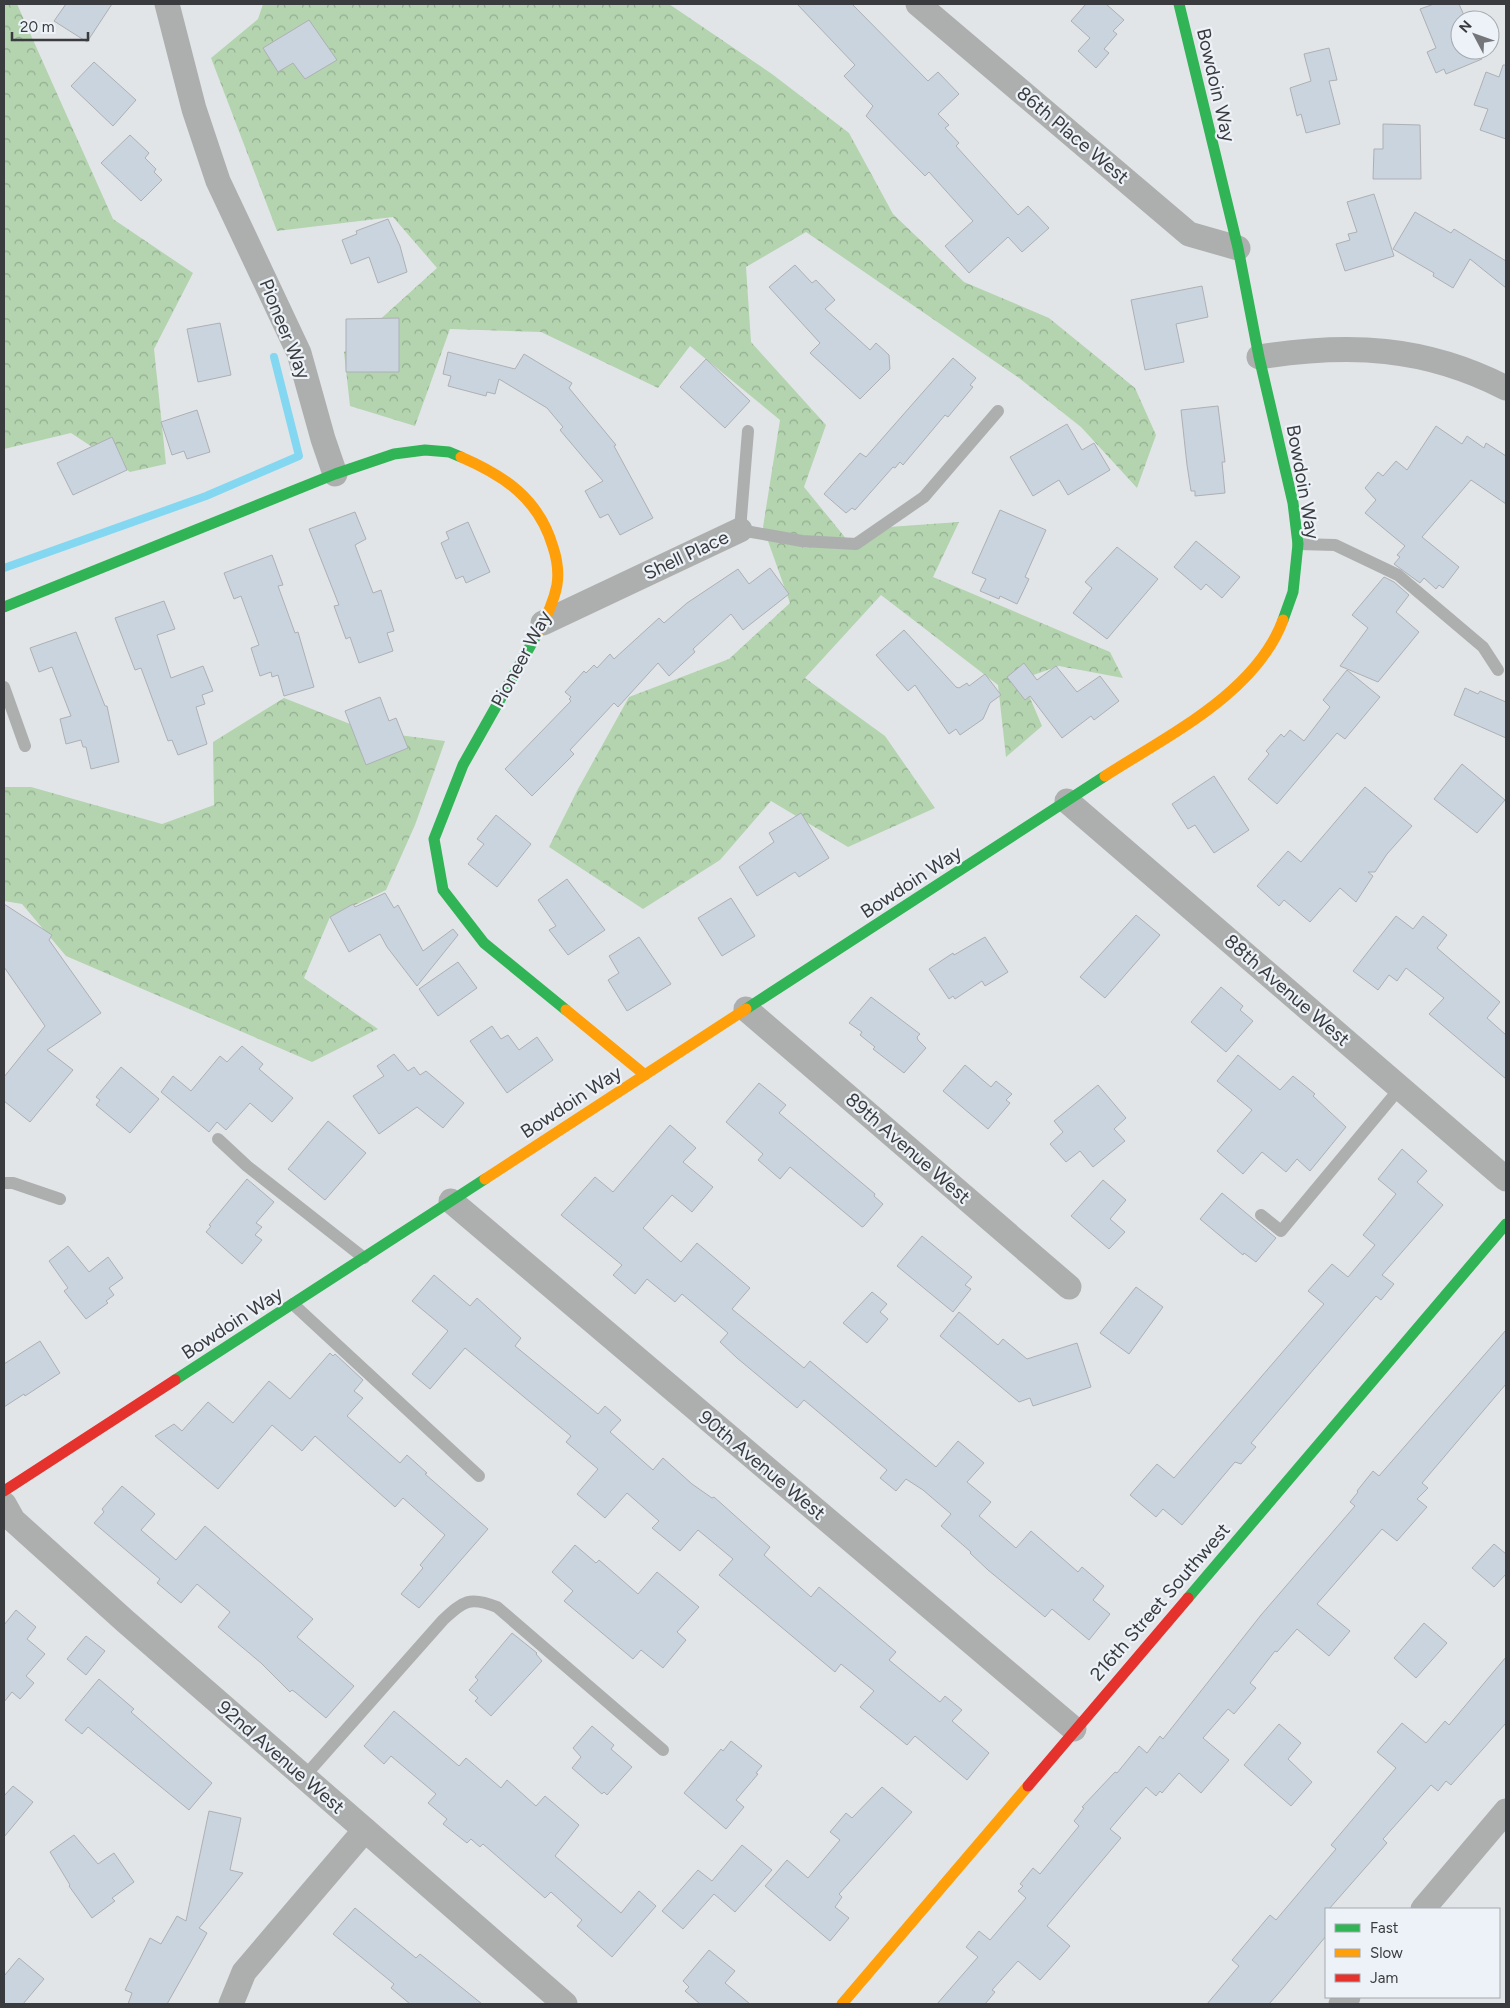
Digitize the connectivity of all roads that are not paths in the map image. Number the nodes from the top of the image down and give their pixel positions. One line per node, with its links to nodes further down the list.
1 (167, 4): 9 (street, Pioneer Way)
2 (918, 4): 4 (street, 86th Place West)
3 (1180, 4): 4 (street, Bowdoin Way)
4 (1238, 248): 5 (street, Bowdoin Way)
5 (1259, 357): 6 (street); 11 (street, Bowdoin Way)
6 (1506, 388)
7 (998, 411): 10 (lane)
8 (748, 431): 10 (lane, Shell Place)
9 (335, 474): 12 (street); 13 (street, Pioneer Way)
10 (740, 530): 13 (street, Shell Place)
11 (1298, 544): 14 (lane); 17 (street, Bowdoin Way)
12 (4, 608)
13 (543, 623): 19 (street, Pioneer Way)
14 (1498, 670)
15 (4, 687): 16 (lane)
16 (25, 746)
17 (1067, 802): 18 (street, Bowdoin Way); 20 (street, 88th Avenue West)
18 (746, 1009): 19 (street, Bowdoin Way); 29 (street, 89th Avenue West)
19 (645, 1075): 25 (street, Bowdoin Way)
20 (1400, 1088): 22 (street, 88th Avenue West); 26 (lane)
21 (218, 1139): 28 (lane)
22 (1506, 1179)
23 (4, 1183): 24 (lane)
24 (60, 1199)
25 (451, 1201): 28 (street, Bowdoin Way); 34 (street, 90th Avenue West)
26 (1261, 1215)
27 (1506, 1224): 34 (street, 216th Street Southwest)
28 (364, 1258): 30 (street, Bowdoin Way)
29 (1069, 1287)
30 (293, 1304): 31 (lane); 32 (street, Bowdoin Way)
31 (479, 1476)
32 (4, 1491)
33 (4, 1504): 36 (street, 92nd Avenue West)
34 (1074, 1729): 42 (street, 216th Street Southwest)
35 (663, 1750): 36 (lane)
36 (304, 1777): 38 (street, 92nd Avenue West)
37 (1506, 1812): 39 (street)
38 (365, 1830): 40 (street); 41 (street, 92nd Avenue West)
39 (1424, 1908)
40 (231, 2004)
41 (565, 2004)
42 (842, 2004)

